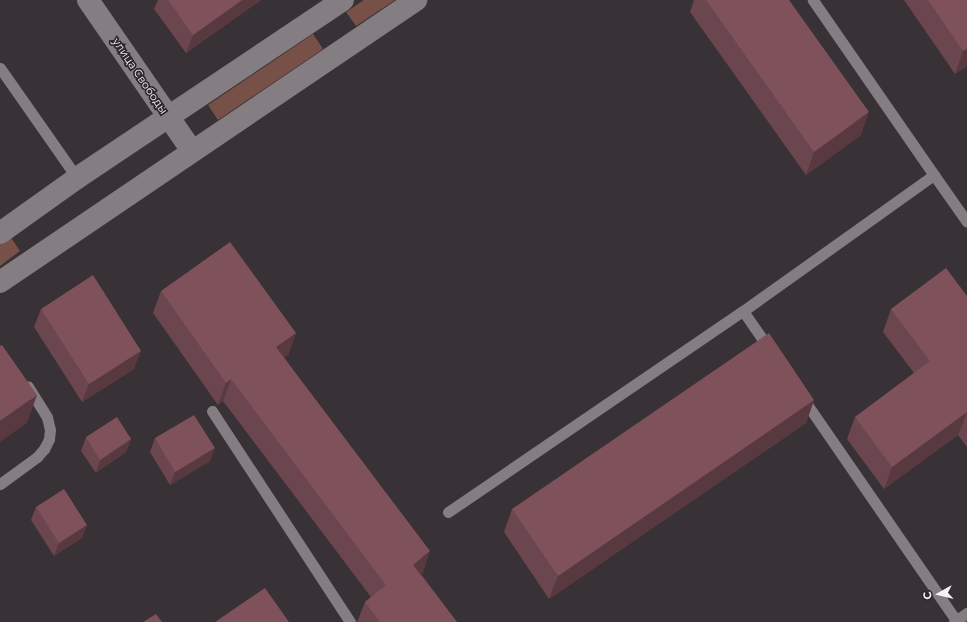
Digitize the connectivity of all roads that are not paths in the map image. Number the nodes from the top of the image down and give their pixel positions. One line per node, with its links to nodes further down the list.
1 (88, 0): 6 (street, улица Свободы)
2 (343, 0): 6 (street)
3 (416, 0): 7 (street)
4 (812, 0): 8 (lane)
5 (0, 68): 9 (lane)
6 (169, 117): 7 (street, улица Свободы); 9 (street)
7 (192, 151): 12 (street)
8 (934, 175): 10 (lane); 13 (lane)
9 (78, 178): 11 (street)
10 (967, 222)
11 (0, 233)
12 (0, 282)
13 (742, 311): 14 (lane); 19 (lane)
14 (778, 362)
15 (21, 377): 18 (lane)
16 (796, 388): 22 (lane)
17 (212, 411): 21 (lane)
18 (0, 484)
19 (448, 512)
20 (967, 613): 22 (lane)
21 (346, 621)
22 (955, 621)

